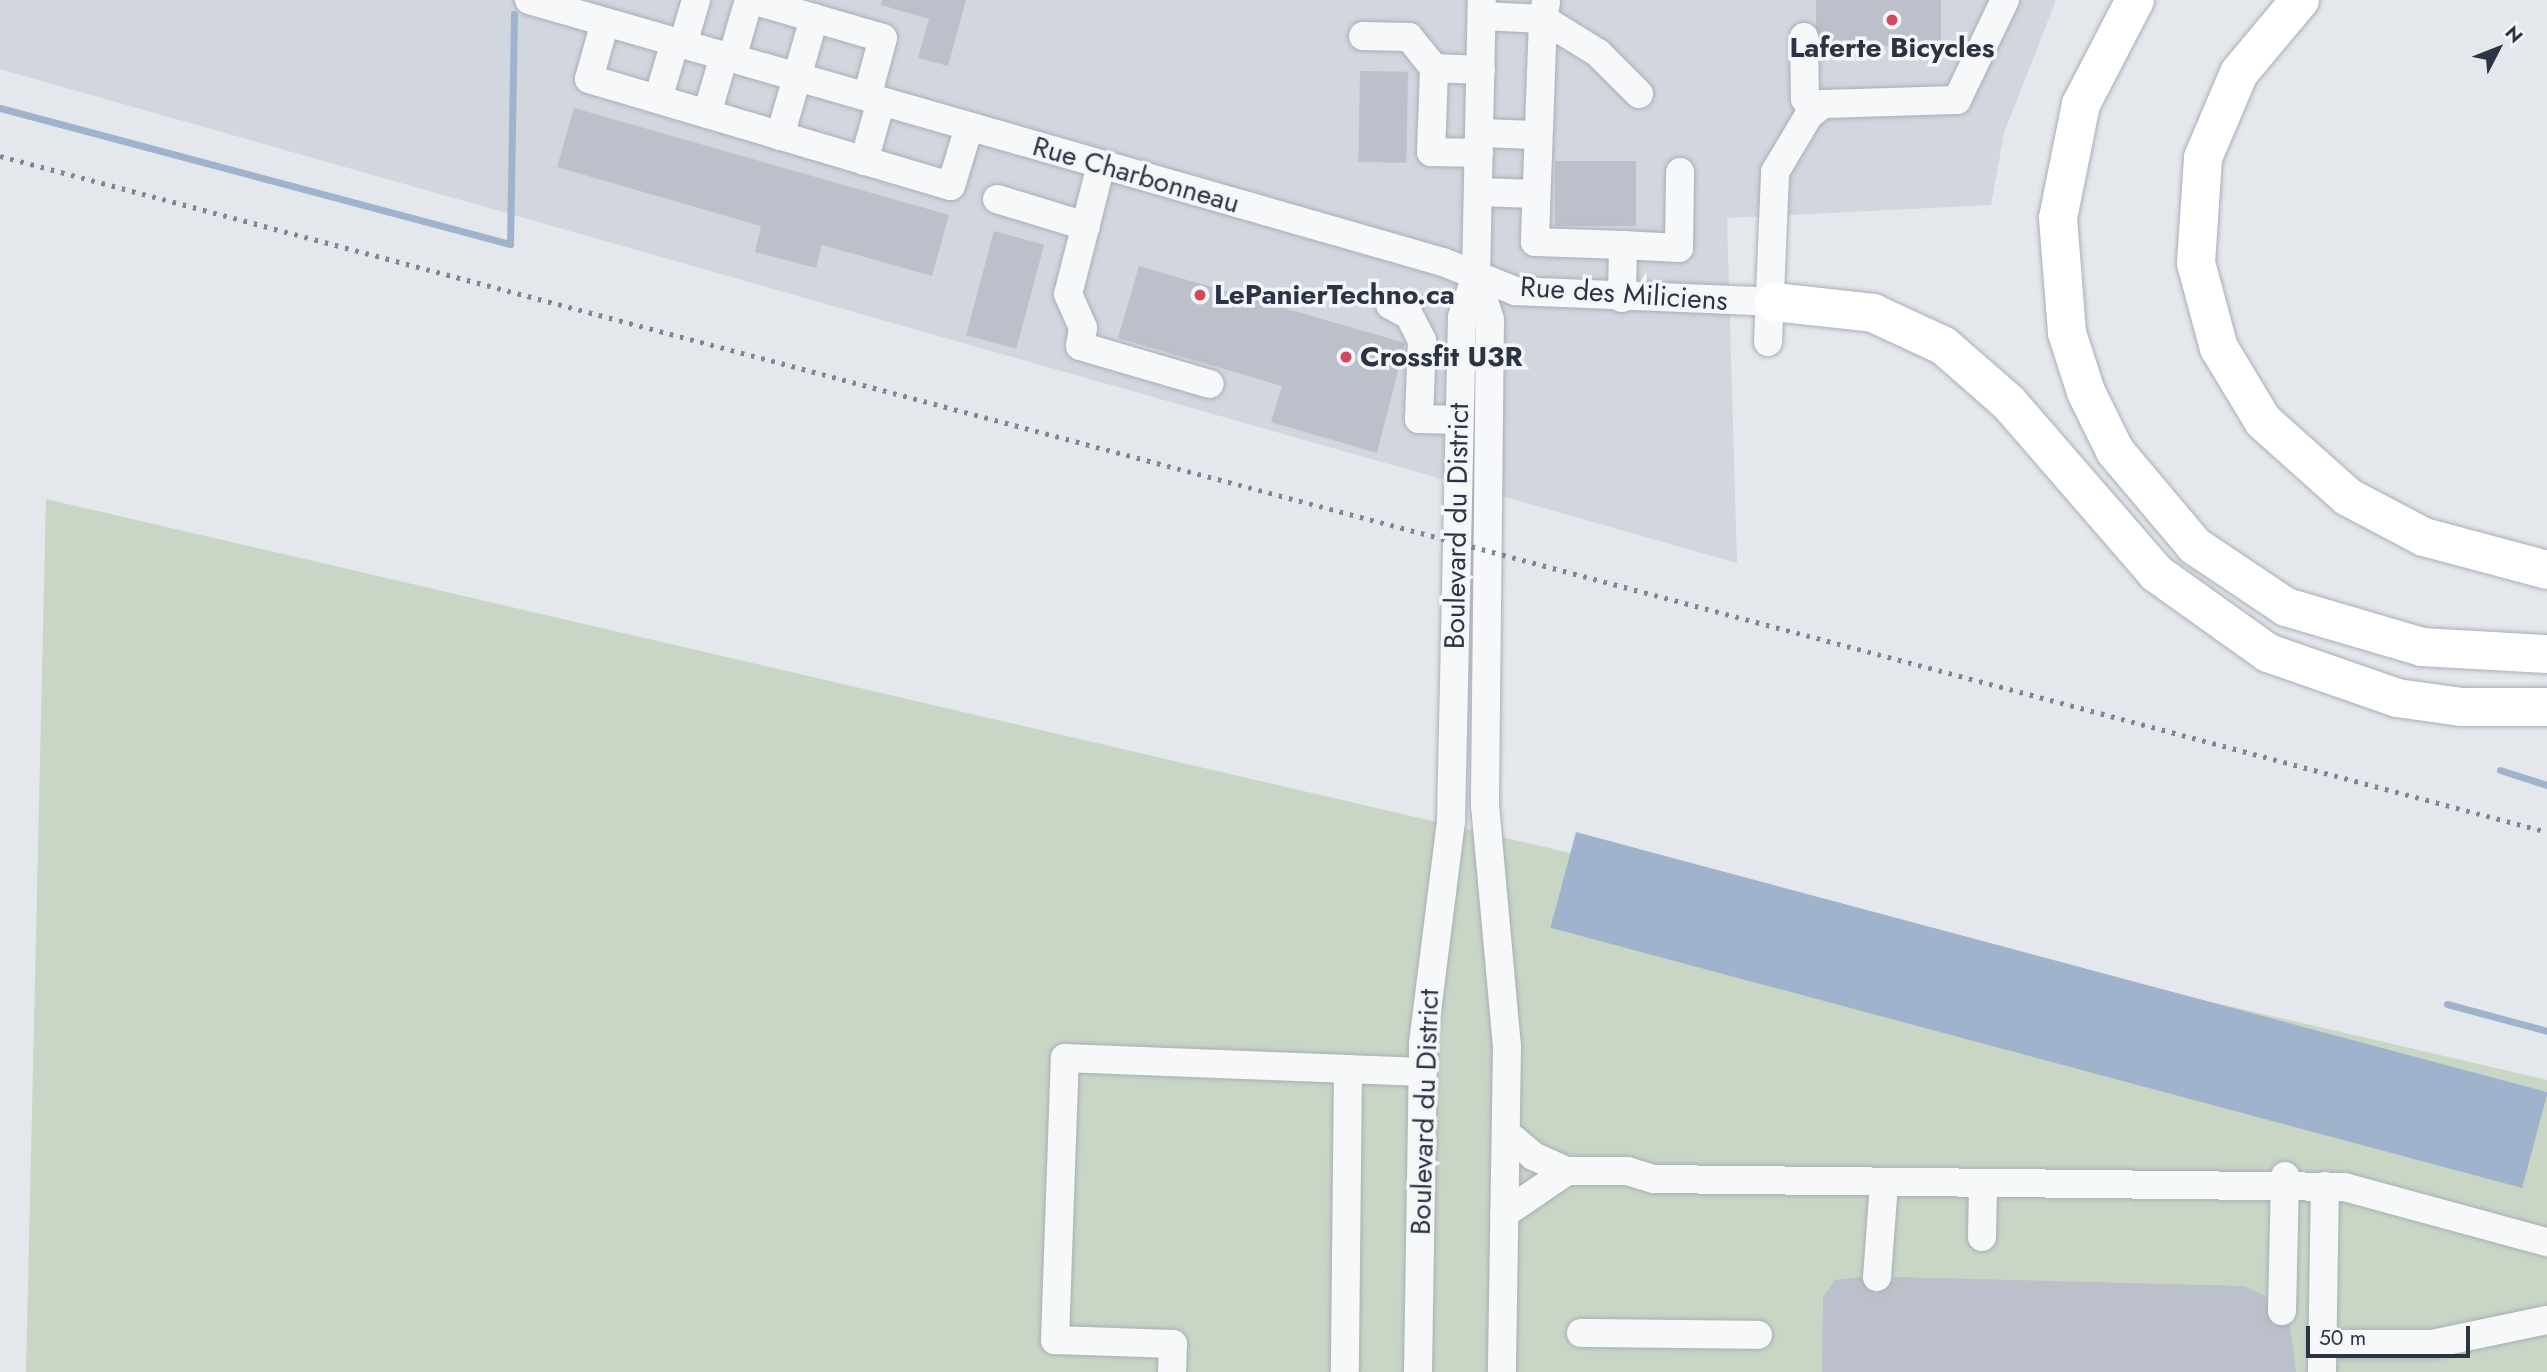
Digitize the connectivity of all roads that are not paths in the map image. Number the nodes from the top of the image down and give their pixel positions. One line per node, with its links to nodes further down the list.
1 (696, 0): 13 (street)
2 (750, 0): 10 (street); 14 (street)
3 (2005, 0): 21 (street)
4 (2135, 0): 43 (highway)
5 (2301, 0): 42 (highway)
6 (544, 2): 9 (street, Rue Charbonneau)
7 (1482, 8): 8 (street); 15 (street)
8 (1545, 9): 18 (street); 24 (street)
9 (615, 16): 13 (street, Rue Charbonneau); 19 (street)
10 (814, 18): 16 (street); 20 (street)
11 (1363, 36): 17 (street)
12 (1804, 37): 21 (street)
13 (679, 43): 14 (street, Rue Charbonneau); 19 (street)
14 (728, 57): 16 (street, Rue Charbonneau); 22 (street)
15 (1481, 70): 17 (street); 26 (street)
16 (797, 77): 20 (street, Rue Charbonneau); 25 (street)
17 (1423, 82): 26 (street)
18 (1639, 94)
19 (658, 99): 22 (street)
20 (874, 99): 23 (street, Rue Charbonneau); 27 (street)
21 (1813, 111): 37 (street)
22 (707, 114): 25 (street)
23 (969, 127): 27 (street); 28 (street, Rue Charbonneau)
24 (1537, 135): 26 (street); 31 (street)
25 (780, 136): 27 (street)
26 (1479, 143): 30 (street)
27 (864, 161)
28 (1101, 165): 33 (street); 35 (street, Rue Charbonneau)
29 (1680, 172): 34 (street)
30 (1478, 192): 31 (street); 35 (street)
31 (1536, 194): 34 (street)
32 (997, 199): 33 (street)
33 (1086, 226): 40 (street)
34 (1623, 245): 36 (street)
35 (1476, 276): 36 (street, Rue des Miliciens); 41 (street, Boulevard du District); 47 (street, Boulevard du District)
36 (1622, 298): 37 (street, Rue des Miliciens)
37 (1774, 302): 39 (street); 44 (highway)
38 (1390, 305): 41 (street)
39 (1768, 342)
40 (1210, 384)
41 (1459, 420): 46 (street, Boulevard du District)
42 (2547, 570)
43 (2547, 654)
44 (2547, 707)
45 (1348, 1069): 46 (street); 62 (street); 63 (street)
46 (1422, 1072): 64 (street, Boulevard du District)
47 (1506, 1133): 48 (street); 53 (street, Boulevard du District)
48 (1567, 1171): 50 (street); 53 (street)
49 (2276, 1180): 51 (street); 52 (street); 57 (street)
50 (1884, 1183): 51 (street); 56 (street)
51 (1983, 1184): 54 (street)
52 (2325, 1186): 55 (street); 61 (street)
53 (1504, 1214): 65 (street, Boulevard du District)
54 (1982, 1237)
55 (2547, 1242)
56 (1877, 1277)
57 (2273, 1303)
58 (2547, 1321): 61 (street)
59 (1581, 1333): 60 (street)
60 (1758, 1335)
61 (2322, 1344): 66 (street)
62 (1172, 1372)
63 (1345, 1372)
64 (1418, 1372)
65 (1502, 1372)
66 (2322, 1372)

